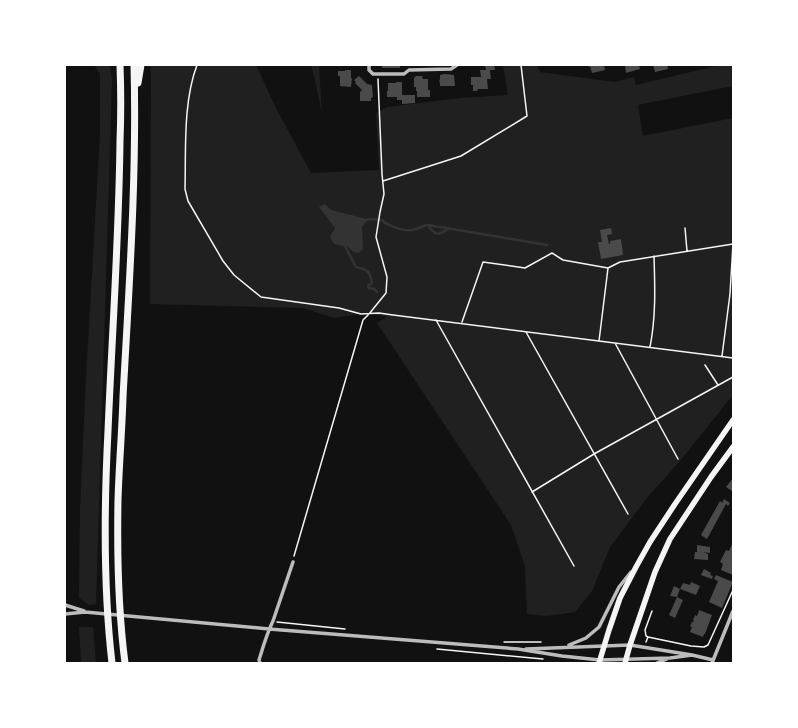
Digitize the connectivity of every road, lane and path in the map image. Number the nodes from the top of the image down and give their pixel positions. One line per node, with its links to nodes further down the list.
1 (120, 65): 60 (highway)
2 (134, 65): 9 (highway)
3 (141, 65): 9 (highway)
4 (197, 65): 16 (path)
5 (369, 65): 8 (street)
6 (457, 65): 8 (street)
7 (521, 65): 10 (path)
8 (378, 74): 10 (path)
9 (135, 112): 61 (highway)
10 (383, 181): 16 (path)
11 (685, 228): 13 (path)
12 (733, 244): 13 (path); 23 (path)
13 (688, 251): 14 (path)
14 (654, 256): 15 (path); 22 (path)
15 (608, 268): 18 (path); 20 (path)
16 (369, 314): 17 (path); 35 (path)
17 (436, 320): 18 (path); 33 (path)
18 (462, 323): 19 (path)
19 (526, 332): 20 (path); 31 (path)
20 (599, 341): 21 (path)
21 (615, 343): 22 (path); 28 (path)
22 (650, 347): 23 (path)
23 (722, 356): 24 (path)
24 (733, 358)
25 (705, 365): 27 (path)
26 (733, 377): 27 (path)
27 (718, 385): 28 (path)
28 (656, 420): 31 (path); 32 (path)
29 (733, 420): 37 (main road)
30 (733, 447): 50 (main road)
31 (594, 454): 33 (path); 34 (path)
32 (678, 459)
33 (532, 492): 36 (path)
34 (628, 514)
35 (292, 562): 44 (street)
36 (574, 566)
37 (636, 567): 51 (main road); 52 (street)
38 (733, 590): 47 (path)
39 (65, 605): 42 (street)
40 (652, 611): 47 (path)
41 (733, 611): 59 (street)
42 (85, 612): 43 (street); 45 (street)
43 (65, 614)
44 (273, 621): 45 (street); 46 (path)
45 (269, 628): 54 (street); 62 (street)
46 (345, 629)
47 (648, 637): 53 (path)
48 (502, 642): 49 (path)
49 (548, 642)
50 (630, 645): 51 (street); 53 (street); 58 (main road)
51 (604, 646): 52 (street); 57 (main road)
52 (565, 647): 54 (street)
53 (645, 647): 55 (street)
54 (518, 649): 57 (street)
55 (692, 655): 56 (street); 59 (street)
56 (670, 658): 58 (street); 63 (street)
57 (600, 661): 58 (street)
58 (626, 661)
59 (712, 661)
60 (112, 663)
61 (125, 663)
62 (260, 663)
63 (657, 663)

